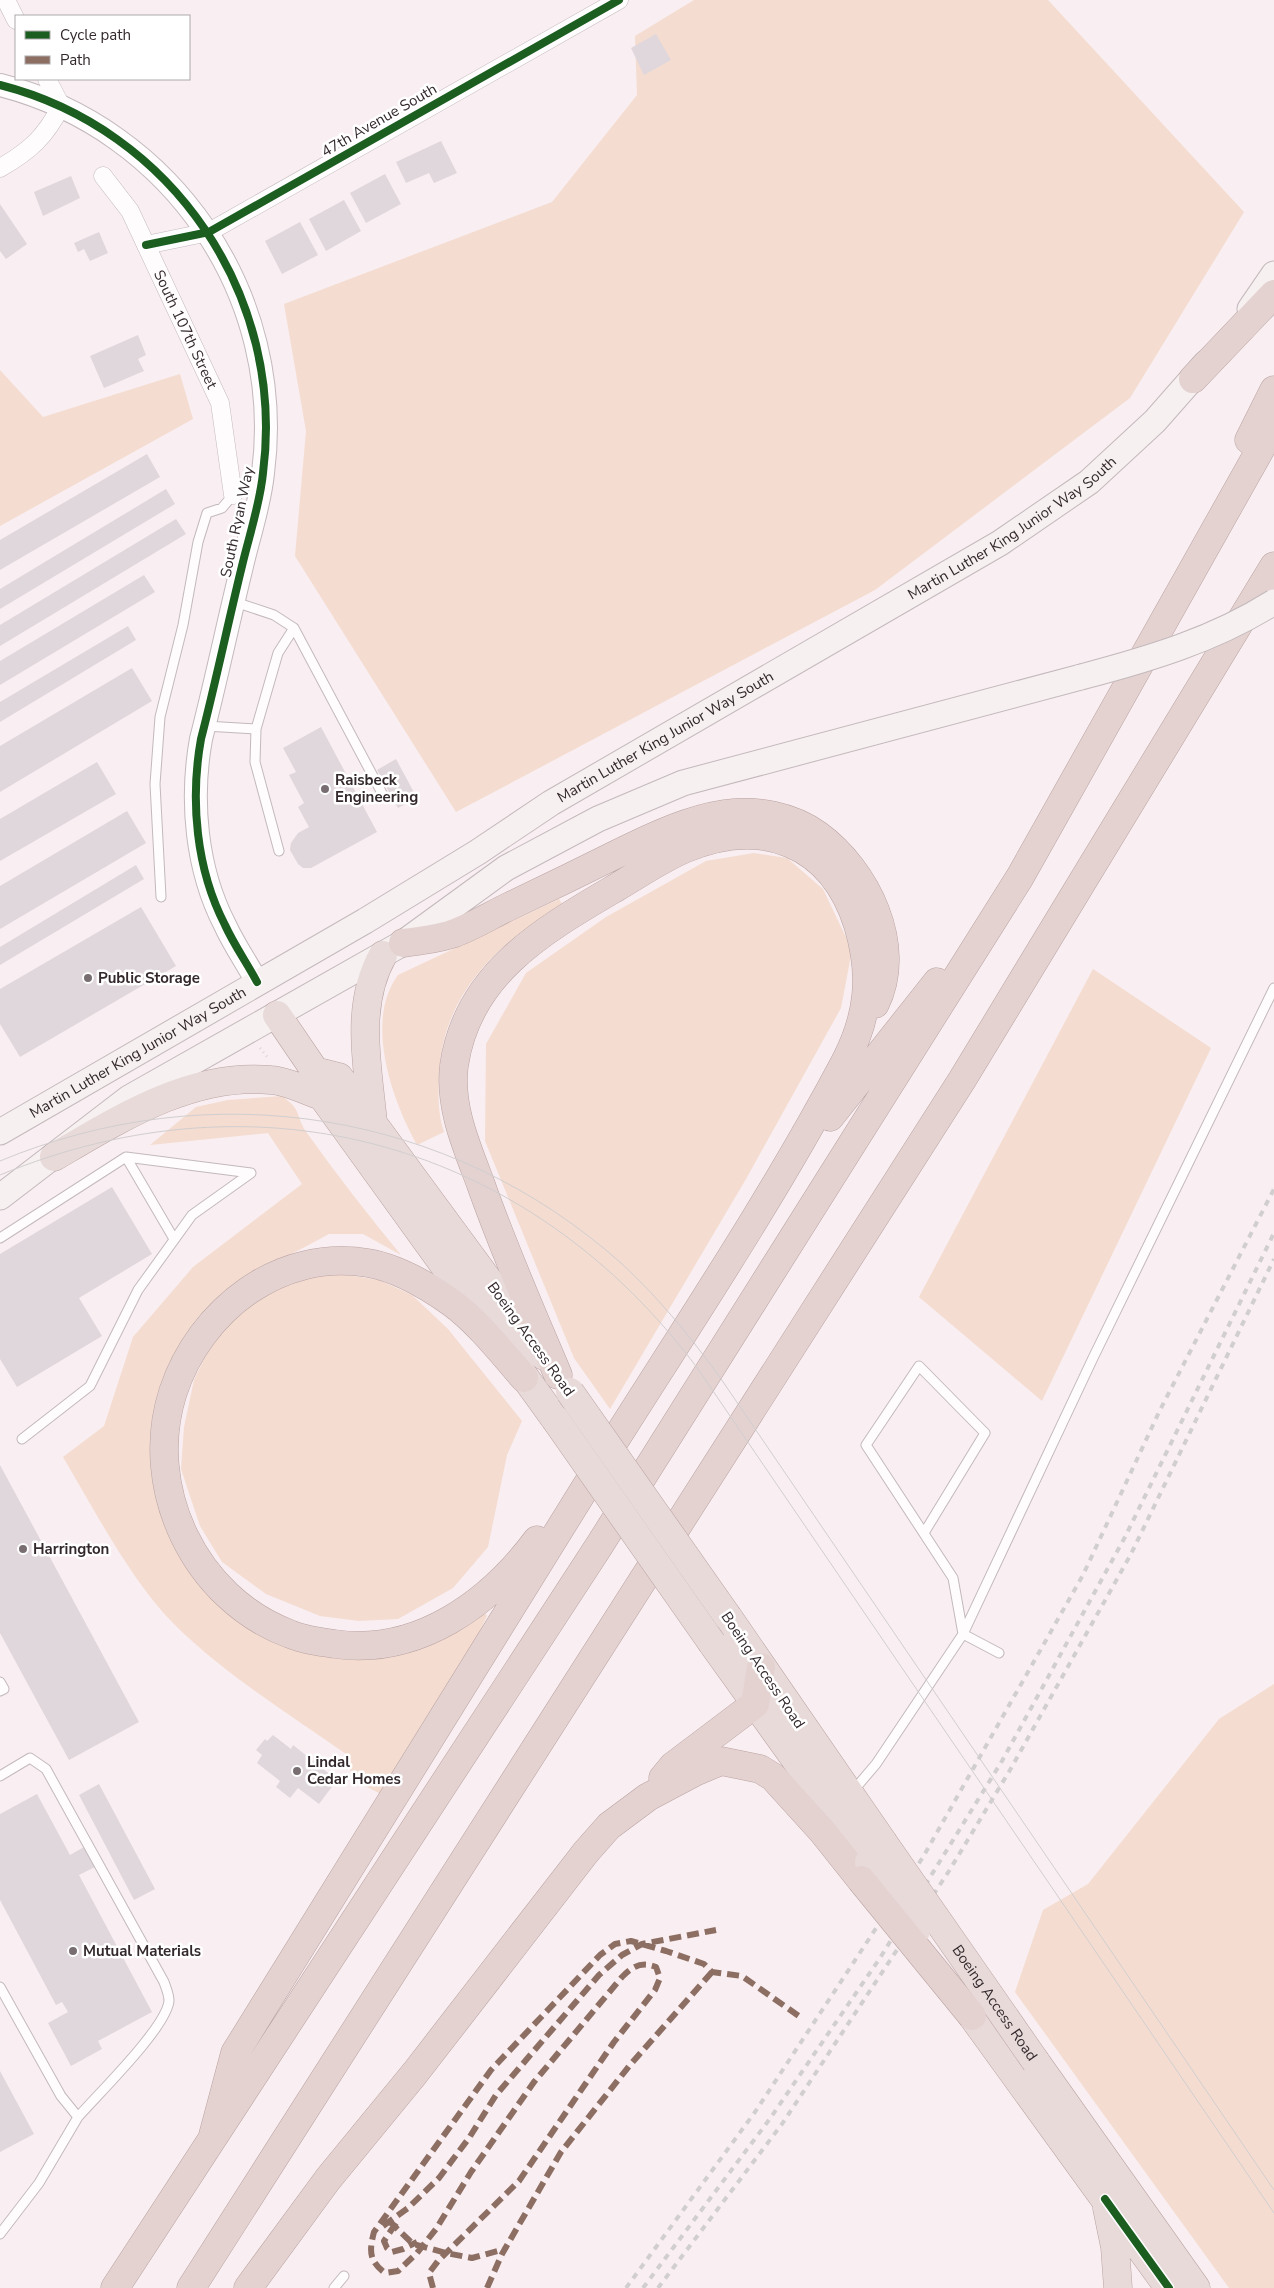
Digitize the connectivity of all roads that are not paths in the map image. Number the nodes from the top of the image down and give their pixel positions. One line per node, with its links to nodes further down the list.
1 (6, 0): 3 (street)
2 (619, 0): 9 (street, 47th Avenue South)
3 (15, 18)
4 (48, 80): 6 (street)
5 (0, 85): 6 (street, South Ryan Way)
6 (62, 106): 7 (street); 9 (street, South Ryan Way)
7 (0, 168)
8 (103, 176): 10 (street, South 107th Street)
9 (209, 232): 10 (street, 47th Avenue South); 18 (street, South Ryan Way)
10 (146, 245): 16 (street, South 107th Street)
11 (1274, 274): 13 (main road, Martin Luther King Junior Way South)
12 (1274, 294): 13 (highway)
13 (1193, 379): 29 (main road, Martin Luther King Junior Way South)
14 (1274, 390): 21 (highway)
15 (1274, 424): 21 (highway)
16 (233, 495): 27 (lane)
17 (1274, 566): 65 (highway)
18 (234, 602): 20 (lane); 22 (street, South Ryan Way)
19 (1274, 602): 28 (main road, bridge)
20 (294, 628): 23 (lane); 24 (lane)
21 (1117, 706): 26 (highway)
22 (205, 726): 23 (lane); 29 (street, South Ryan Way)
23 (256, 729): 25 (lane)
24 (384, 796)
25 (279, 851)
26 (1020, 877): 39 (highway); 59 (highway)
27 (161, 896)
28 (393, 949): 31 (main road); 32 (highway); 34 (highway)
29 (257, 982): 31 (main road, Boeing Access Road); 35 (main road, Martin Luther King Junior Way South)
30 (1274, 988): 47 (lane)
31 (277, 1015): 33 (highway, Boeing Access Road); 36 (main road)
32 (859, 1035): 39 (highway); 43 (highway)
33 (319, 1083): 34 (highway, Boeing Access Road); 36 (highway); 42 (highway, Boeing Access Road)
34 (373, 1123): 43 (highway, Boeing Access Road)
35 (0, 1132)
36 (54, 1157): 38 (main road)
37 (126, 1157): 40 (lane); 41 (lane); 41 (lane)
38 (0, 1197)
39 (764, 1206): 44 (highway)
40 (0, 1238)
41 (174, 1239): 45 (lane)
42 (524, 1378): 44 (highway); 52 (highway, Boeing Access Road, bridge)
43 (564, 1384): 49 (highway, Boeing Access Road, bridge)
44 (642, 1398): 59 (highway)
45 (22, 1439)
46 (924, 1534): 46 (lane); 47 (lane)
47 (962, 1634): 48 (lane); 54 (lane)
48 (999, 1653)
49 (761, 1667): 52 (highway); 54 (highway, Boeing Access Road)
50 (0, 1682): 51 (lane)
51 (0, 1692)
52 (755, 1704): 55 (highway); 56 (highway, Boeing Access Road)
53 (0, 1776): 58 (lane)
54 (850, 1795): 56 (highway, Boeing Access Road)
55 (648, 1797): 56 (highway); 63 (highway)
56 (871, 1861): 60 (highway, Boeing Access Road, bridge); 69 (highway, Boeing Access Road, bridge)
57 (0, 1987): 58 (lane)
58 (78, 2117): 61 (lane)
59 (212, 2139): 64 (highway)
60 (1105, 2199): 67 (highway); 68 (highway, Boeing Access Road)
61 (0, 2234)
62 (344, 2276): 66 (lane)
63 (252, 2287)
64 (115, 2288)
65 (191, 2288)
66 (334, 2288)
67 (1118, 2288)
68 (1170, 2288)
69 (1196, 2288)

